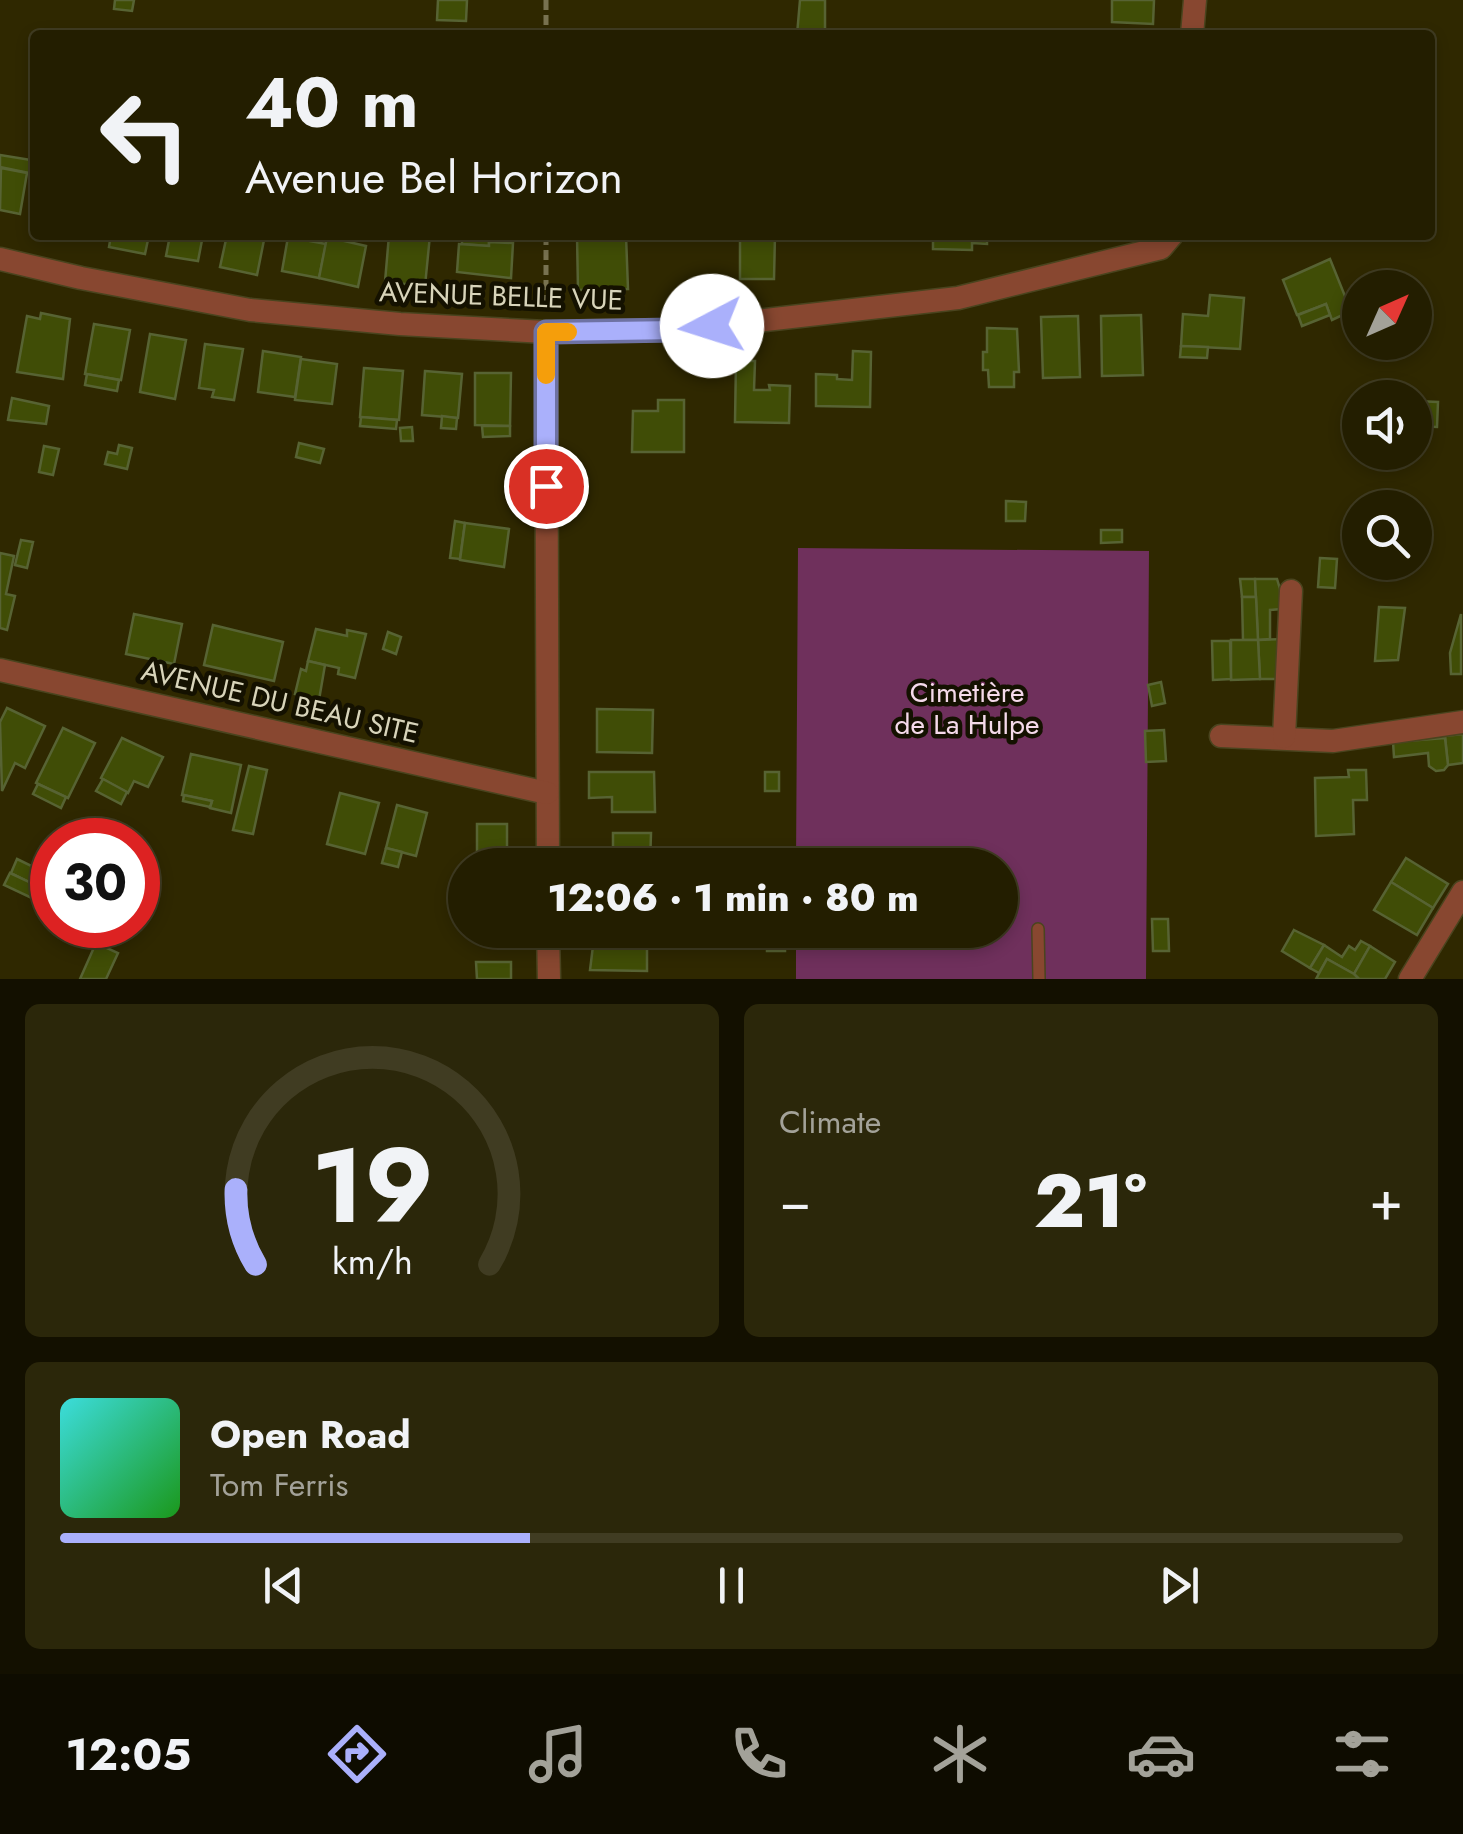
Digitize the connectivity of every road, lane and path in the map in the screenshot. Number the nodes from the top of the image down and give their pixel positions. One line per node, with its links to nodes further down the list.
1 (546, 0): 3 (path)
2 (1195, 0): 4 (street)
3 (546, 30)
4 (1192, 30)
5 (546, 240): 8 (path)
6 (1168, 240): 8 (street, AVENUE BELLE VUE)
7 (0, 259): 8 (street, AVENUE BELLE VUE)
8 (546, 332): 14 (street)
9 (1291, 591): 13 (street)
10 (0, 670): 14 (street, AVENUE DU BEAU SITE)
11 (1463, 722): 13 (street)
12 (1221, 736): 13 (street)
13 (1284, 737)
14 (547, 793): 15 (street)
15 (548, 848)
16 (1463, 892): 21 (street)
17 (1038, 929): 20 (lane)
18 (548, 948): 19 (street)
19 (548, 979)
20 (1039, 979)
21 (1410, 979)

